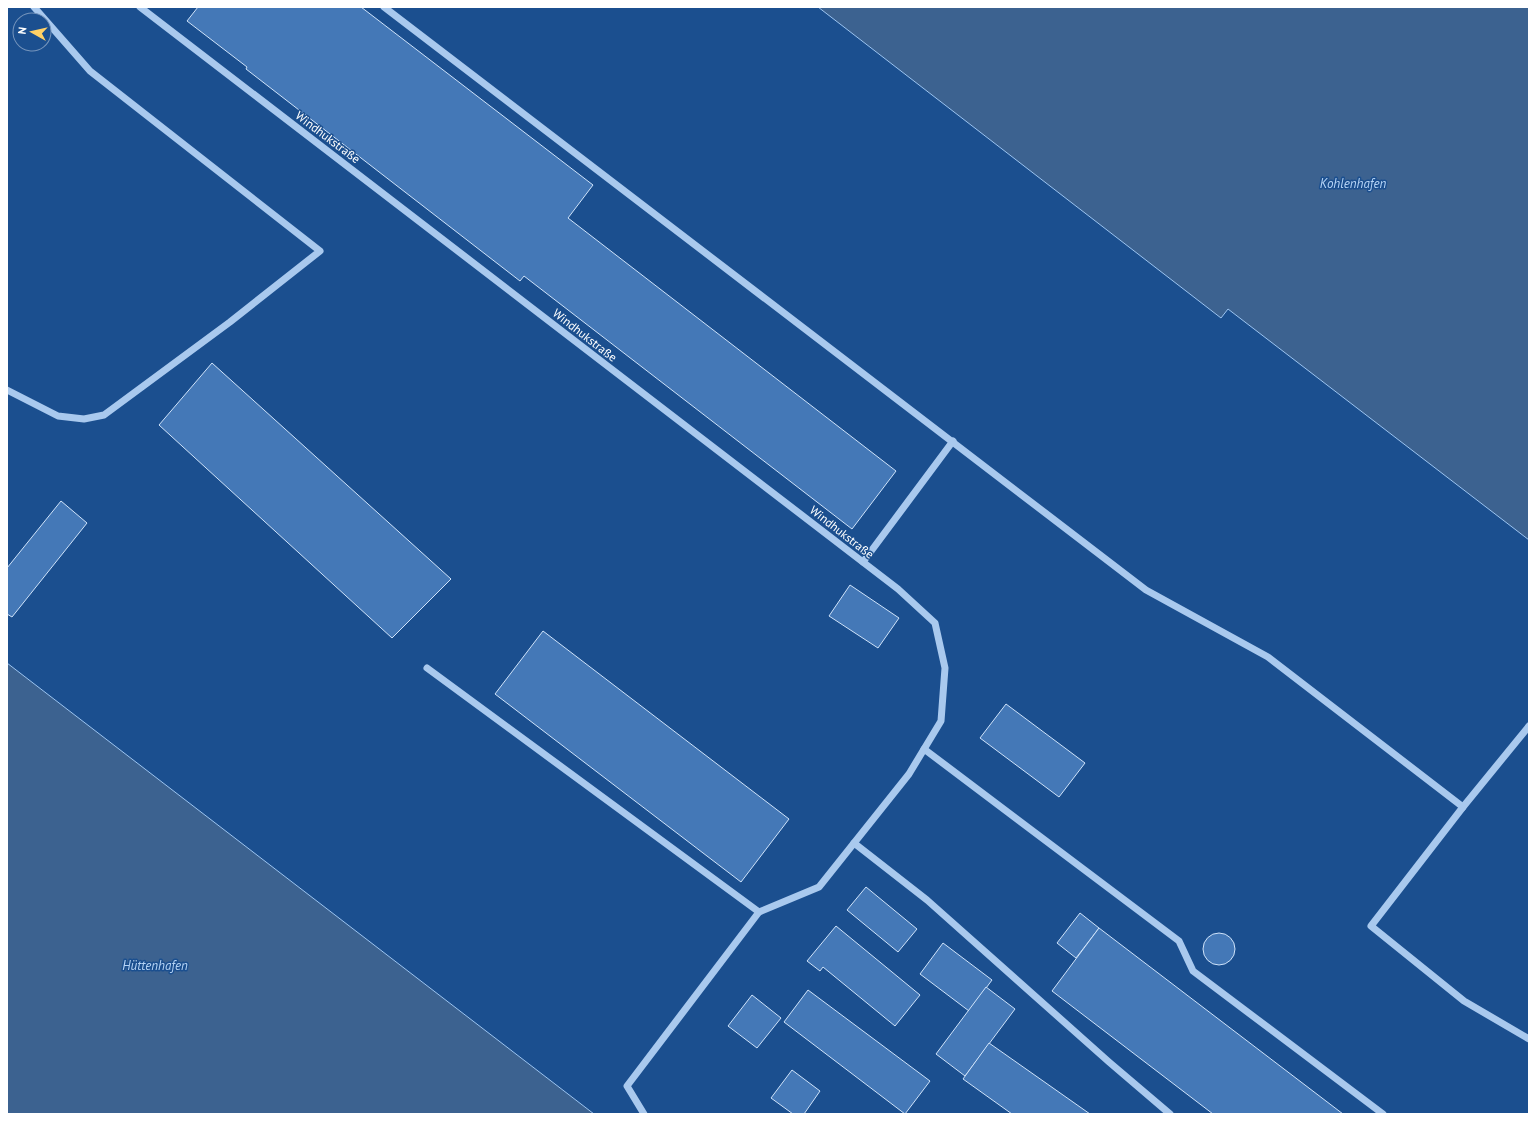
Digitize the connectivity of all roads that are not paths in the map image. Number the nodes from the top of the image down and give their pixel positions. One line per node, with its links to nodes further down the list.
1 (34, 7): 4 (street)
2 (140, 7): 6 (street, Windhukstraße)
3 (384, 7): 5 (street)
4 (7, 390)
5 (953, 441): 6 (street); 10 (street)
6 (862, 562): 9 (street, Windhukstraße)
7 (427, 668): 12 (street)
8 (1529, 726): 10 (street)
9 (924, 749): 11 (street); 16 (street)
10 (1463, 807): 13 (street)
11 (854, 843): 12 (street); 15 (street)
12 (759, 912): 14 (street)
13 (1529, 1039)
14 (644, 1114)
15 (1170, 1114)
16 (1383, 1114)

